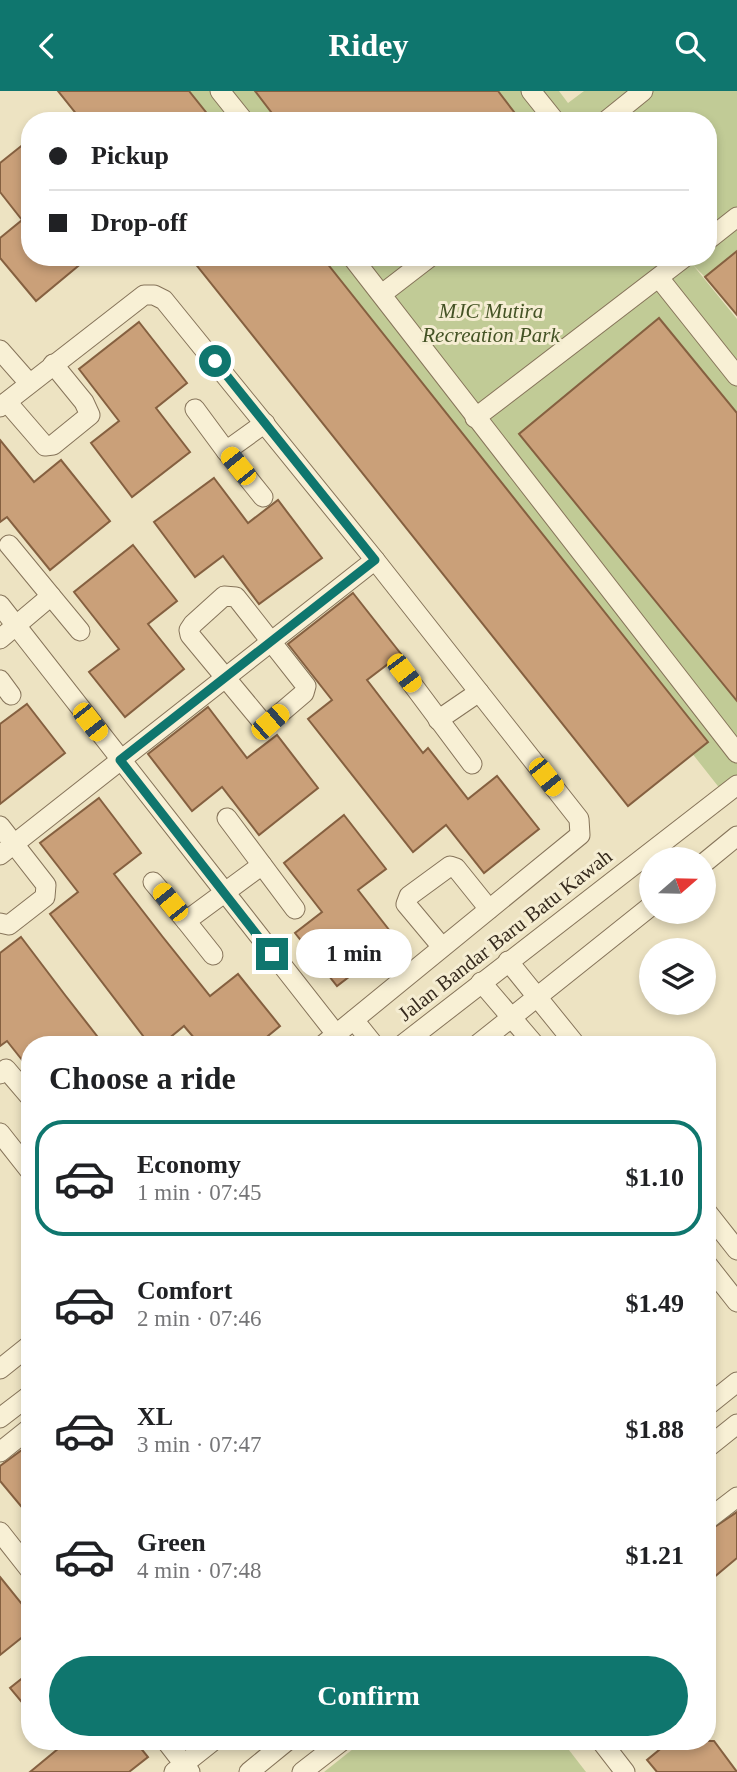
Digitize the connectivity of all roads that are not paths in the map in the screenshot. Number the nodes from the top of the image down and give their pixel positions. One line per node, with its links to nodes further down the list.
1 (220, 91): 4 (street)
2 (531, 91): 5 (street)
3 (643, 91): 6 (street)
4 (237, 112)
5 (548, 112)
6 (617, 112)
7 (737, 216): 8 (street)
8 (717, 232)
9 (359, 266): 13 (street)
10 (419, 266): 13 (street)
11 (674, 266): 12 (street)
12 (659, 278): 16 (street); 20 (street)
13 (382, 295): 20 (street)
14 (2, 357): 17 (street)
15 (53, 364): 17 (street); 18 (street); 21 (street)
16 (737, 376)
17 (29, 383): 18 (street)
18 (3, 405)
19 (195, 409): 22 (street)
20 (475, 418): 36 (street)
21 (265, 423): 22 (street); 25 (street)
22 (226, 451): 23 (street)
23 (263, 497)
24 (9, 545): 26 (street)
25 (375, 560): 31 (street); 34 (street)
26 (51, 596): 28 (street); 29 (street)
27 (0, 605): 28 (street)
28 (16, 626): 30 (street); 37 (street)
29 (80, 631)
30 (0, 639)
31 (272, 641): 33 (street); 33 (street); 33 (street)
32 (404, 673): 35 (street)
33 (226, 678): 37 (street)
34 (479, 692): 35 (street); 49 (street)
35 (439, 720): 38 (street)
36 (737, 754)
37 (120, 760): 43 (street); 47 (street)
38 (471, 764)
39 (737, 785): 55 (street, Jalan Bandar Baru Batu Kawah)
40 (227, 818): 45 (street)
41 (0, 826): 43 (street)
42 (737, 836): 44 (street)
43 (7, 849): 52 (street)
44 (716, 853)
45 (262, 865): 47 (street); 48 (street)
46 (153, 882): 51 (street)
47 (224, 893): 51 (street); 60 (street)
48 (295, 909)
49 (489, 909): 53 (street); 53 (street)
50 (639, 916): 57 (street)
51 (186, 921): 54 (street)
52 (0, 923)
53 (442, 947): 59 (street)
54 (213, 955)
55 (508, 961): 56 (street, Jalan Bandar Baru Batu Kawah); 57 (street)
56 (481, 982): 58 (street); 63 (street, Jalan Bandar Baru Batu Kawah)
57 (538, 997): 58 (street); 66 (street)
58 (513, 1017): 64 (street); 65 (street)
59 (354, 1020): 61 (street); 62 (street)
60 (327, 1036)
61 (335, 1036)
62 (367, 1036)
63 (413, 1036)
64 (489, 1036)
65 (528, 1036)
66 (569, 1036)
67 (2, 1068): 68 (street)
68 (21, 1088)
69 (0, 1133): 70 (street)
70 (21, 1160)
71 (716, 1223): 72 (street)
72 (737, 1250)
73 (716, 1275): 74 (street)
74 (737, 1302)
75 (21, 1352): 76 (street)
76 (0, 1369)
77 (737, 1382): 78 (street)
78 (716, 1399)
79 (21, 1402): 80 (street)
80 (0, 1418)
81 (737, 1424): 83 (street)
82 (21, 1435): 84 (street)
83 (716, 1441)
84 (0, 1452)
85 (737, 1497): 86 (street)
86 (716, 1513)
87 (0, 1532): 88 (street)
88 (21, 1559)
89 (171, 1750): 94 (street)
90 (203, 1750): 94 (street)
91 (276, 1750): 95 (street)
92 (330, 1750): 96 (street)
93 (608, 1750): 97 (street)
94 (183, 1769)
95 (249, 1772)
96 (302, 1772)
97 (625, 1772)

